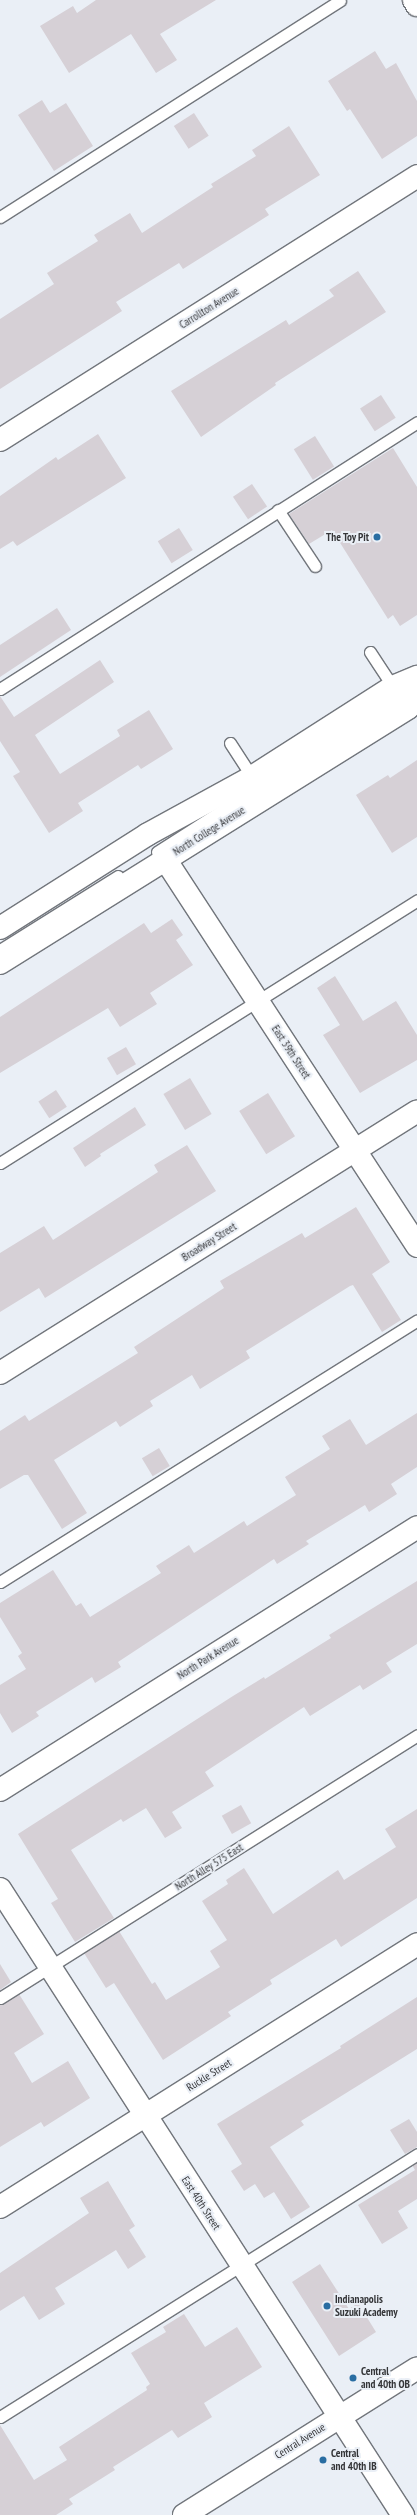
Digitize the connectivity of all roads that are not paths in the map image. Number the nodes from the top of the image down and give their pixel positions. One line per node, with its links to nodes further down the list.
1 (340, 0): 5 (lane)
2 (414, 0): 3 (street)
3 (417, 5)
4 (417, 176): 7 (street, Carrollton Avenue)
5 (0, 217)
6 (417, 422): 8 (lane)
7 (0, 440)
8 (278, 510): 9 (lane); 14 (lane)
9 (315, 566)
10 (370, 652): 13 (lane)
11 (417, 677): 13 (street)
12 (417, 686): 21 (lane, North College Avenue)
13 (393, 687): 17 (street)
14 (0, 689)
15 (417, 698): 18 (street, North College Avenue)
16 (230, 743): 17 (lane)
17 (252, 777): 20 (street)
18 (165, 858): 22 (street, North College Avenue); 23 (street, East 39th Street)
19 (417, 900): 23 (lane)
20 (0, 928)
21 (0, 950)
22 (0, 963)
23 (258, 1002): 25 (street, East 39th Street); 26 (lane)
24 (417, 1111): 25 (street, Broadway Street)
25 (355, 1150): 27 (street, East 39th Street); 29 (street, Broadway Street)
26 (0, 1163)
27 (417, 1246)
28 (417, 1320): 31 (lane)
29 (0, 1373)
30 (417, 1527): 33 (street, North Park Avenue)
31 (0, 1582)
32 (417, 1735): 36 (lane, North Alley 575 East)
33 (0, 1790)
34 (0, 1889): 36 (street, East 40th Street)
35 (417, 1944): 38 (street, Ruckle Street)
36 (49, 1967): 37 (lane, North Alley 575 East); 38 (street, East 40th Street)
37 (0, 1998)
38 (144, 2116): 40 (street, Ruckle Street); 41 (street, East 40th Street)
39 (417, 2154): 41 (lane)
40 (0, 2207)
41 (242, 2265): 43 (lane); 44 (street, East 40th Street)
42 (417, 2368): 44 (street, Central Avenue)
43 (0, 2416)
44 (339, 2417): 45 (street, Central Avenue); 46 (street, East 40th Street)
45 (184, 2515)
46 (403, 2515)

